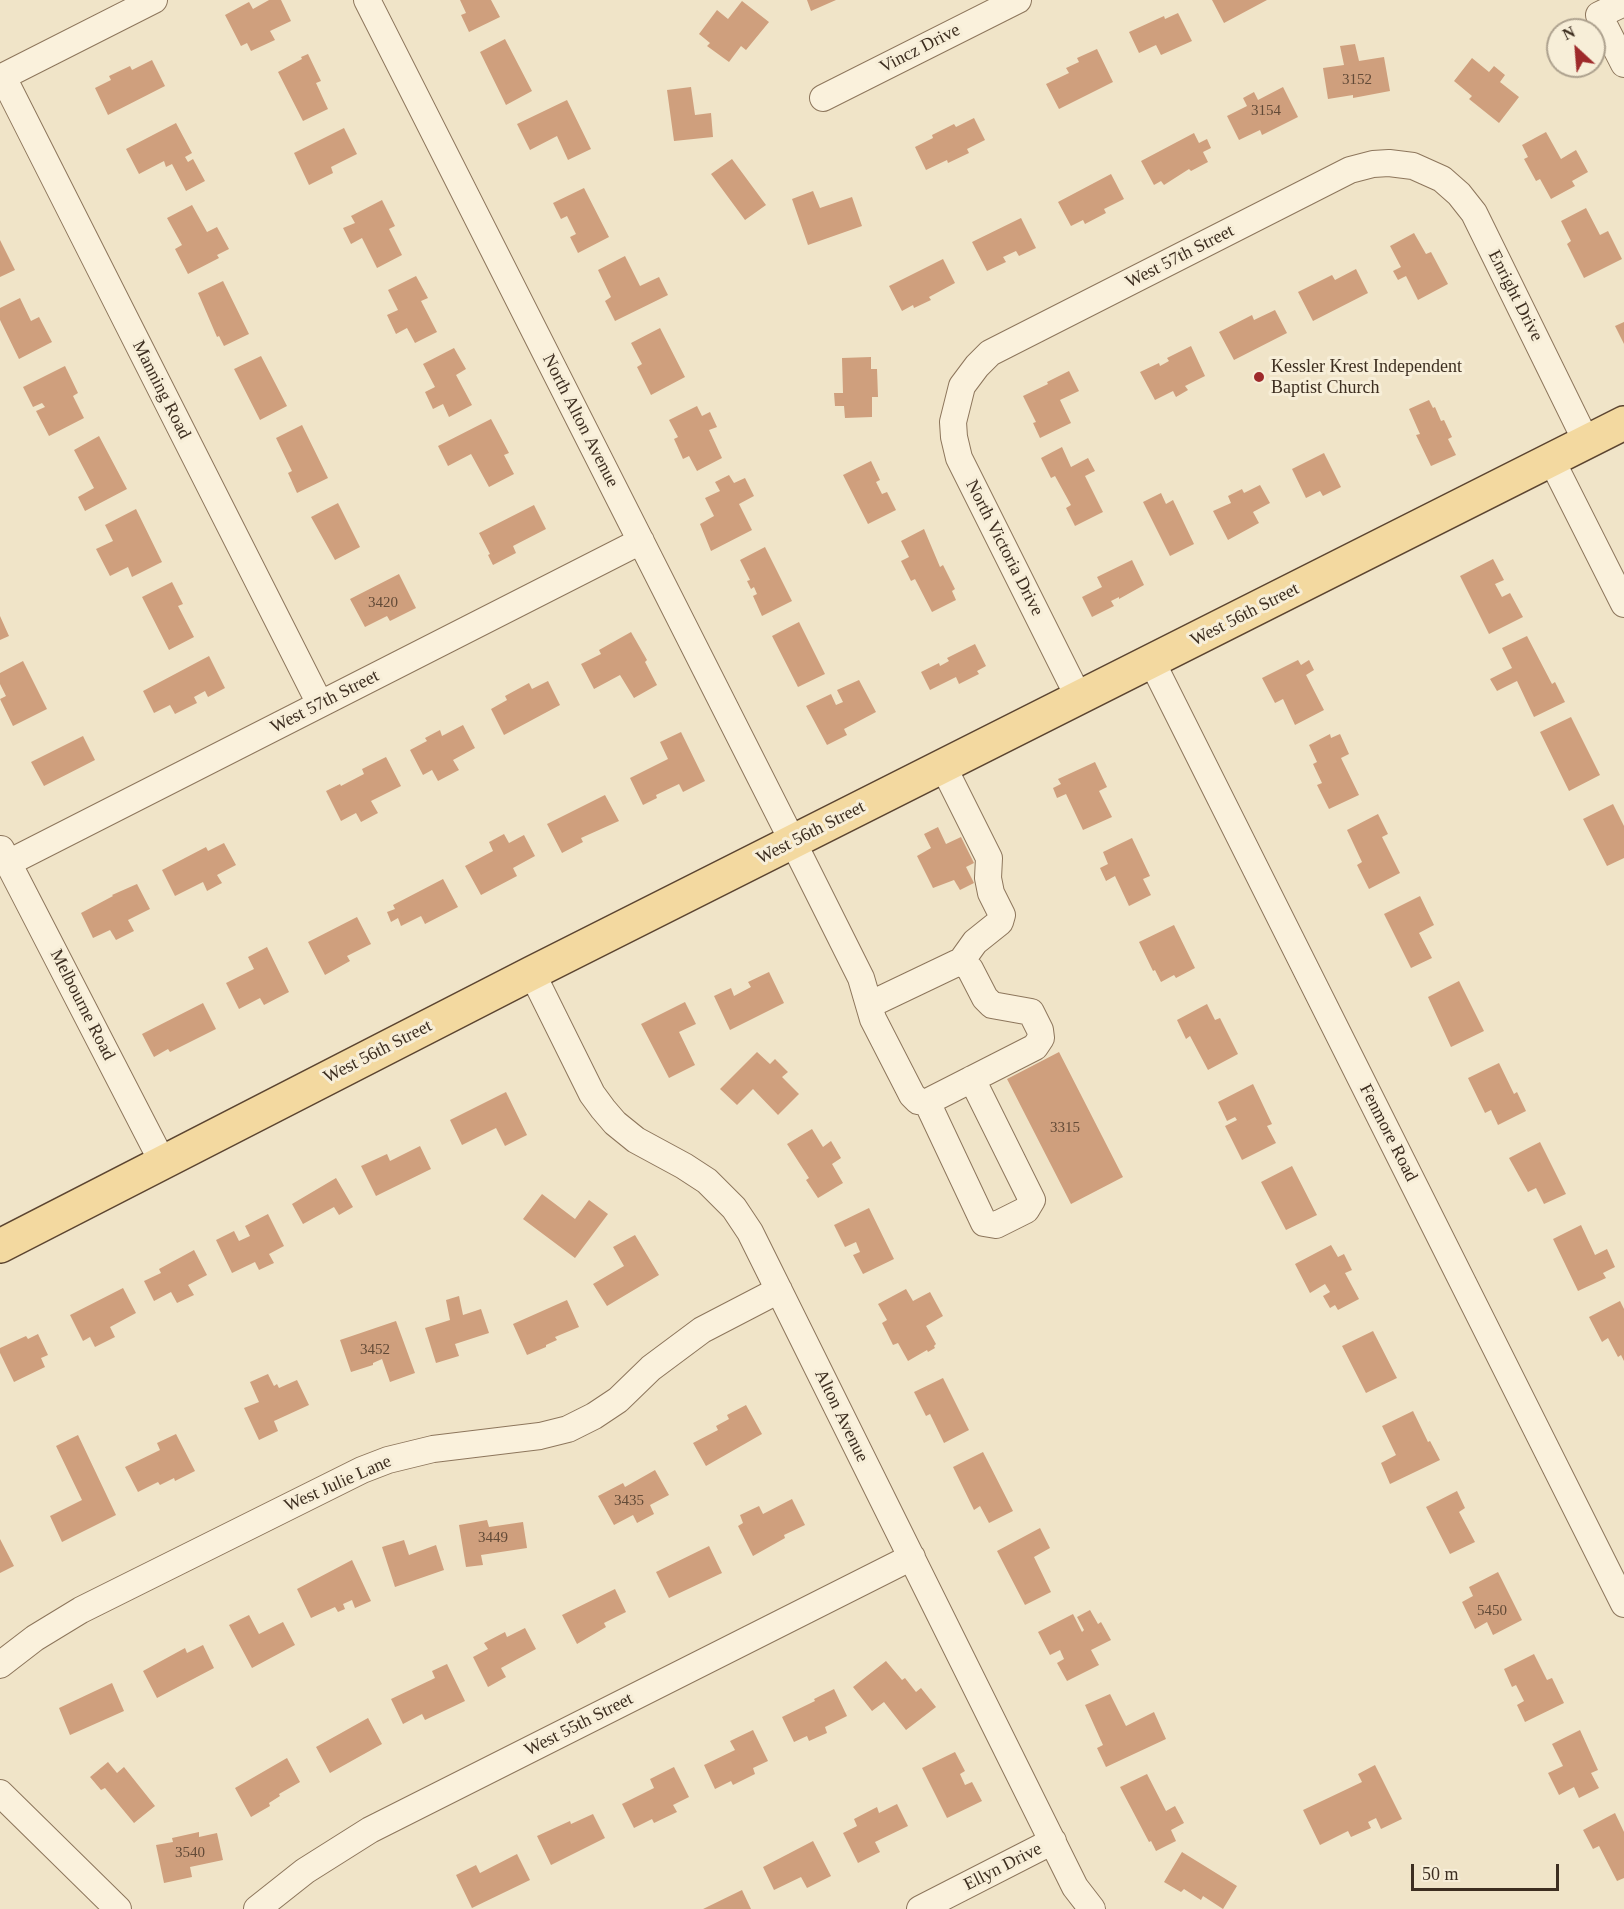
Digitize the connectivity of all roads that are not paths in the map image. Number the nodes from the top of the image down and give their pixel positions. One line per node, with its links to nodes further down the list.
1 (154, 0): 6 (street)
2 (366, 0): 13 (street, North Alton Avenue)
3 (1018, 0): 7 (street, Vincz Drive)
4 (1624, 1): 5 (street)
5 (1624, 64)
6 (1, 78): 17 (street, Manning Road)
7 (823, 98)
8 (1421, 169): 9 (street, West 57th Street); 11 (street, Enright Drive)
9 (960, 392): 16 (street, North Victoria Drive)
10 (1624, 423): 11 (main road, West 56th Street)
11 (1586, 441): 12 (main road, West 56th Street)
12 (1551, 459): 14 (street); 15 (main road, West 56th Street)
13 (641, 541): 17 (street, West 57th Street); 19 (street, North Alton Avenue)
14 (1624, 604)
15 (1152, 662): 16 (main road, West 56th Street); 30 (street, Fenmore Road)
16 (1079, 698): 18 (main road, West 56th Street)
17 (320, 704): 20 (street, West 57th Street)
18 (944, 766): 19 (main road, West 56th Street); 21 (street)
19 (794, 842): 22 (main road, West 56th Street); 23 (street, North Alton Avenue)
20 (4, 855): 26 (street, Melbourne Road)
21 (960, 963): 23 (street); 24 (street)
22 (532, 973): 26 (main road, West 56th Street); 28 (street, Alton Avenue)
23 (869, 1005): 25 (street, North Alton Avenue)
24 (972, 1079): 25 (street); 25 (street)
25 (927, 1102)
26 (163, 1163): 27 (main road, West 56th Street)
27 (0, 1246)
28 (779, 1290): 29 (street, Alton Avenue); 31 (street, West Julie Lane)
29 (912, 1557): 33 (street, Alton Avenue); 35 (street, West 55th Street)
30 (1624, 1604)
31 (0, 1665)
32 (0, 1793): 34 (street)
33 (1053, 1841): 36 (street, Ellyn Drive); 37 (street, Alton Avenue)
34 (118, 1909)
35 (257, 1909)
36 (920, 1909)
37 (1092, 1909)

